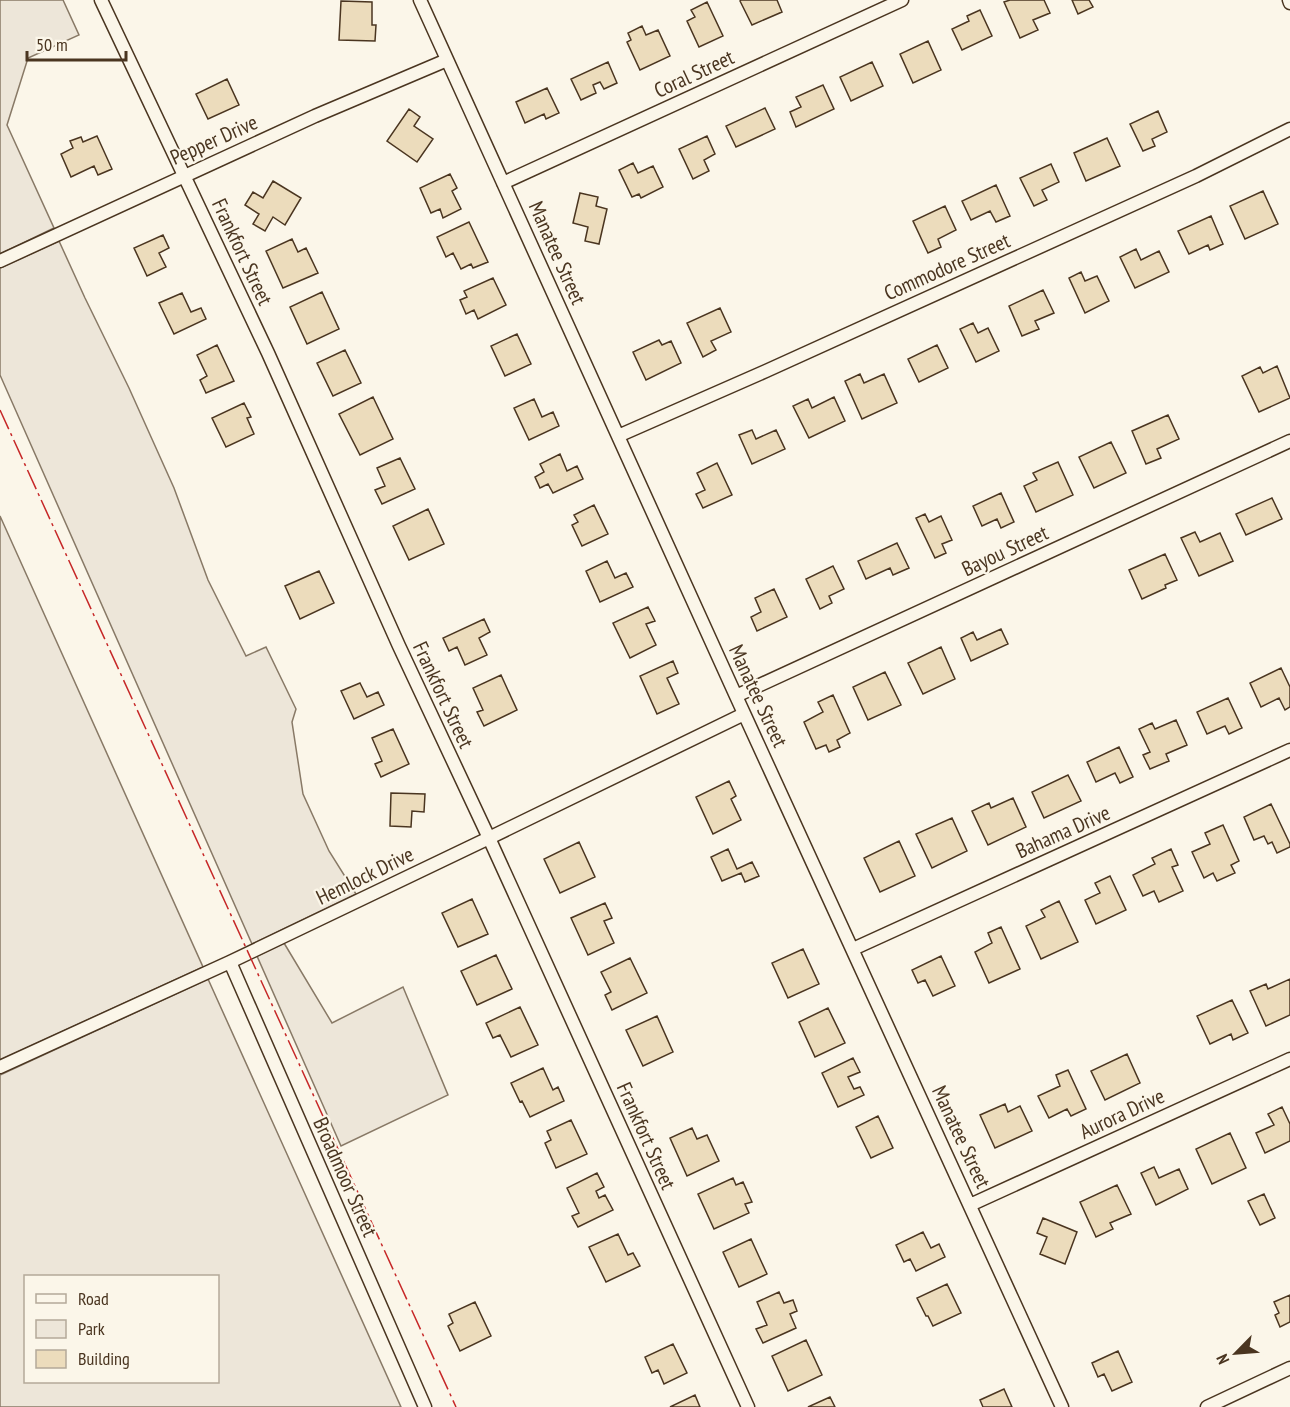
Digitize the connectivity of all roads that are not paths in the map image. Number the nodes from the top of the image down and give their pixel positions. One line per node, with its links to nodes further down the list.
1 (101, 0): 6 (street, Frankfort Street)
2 (420, 0): 4 (street, Manatee Street)
3 (902, 0): 7 (street, Coral Street)
4 (447, 60): 6 (street, Pepper Drive); 7 (street, Manatee Street)
5 (1290, 129): 9 (street, Commodore Street)
6 (184, 175): 8 (street, Pepper Drive); 14 (street, Frankfort Street)
7 (503, 183): 9 (street, Manatee Street)
8 (0, 261)
9 (618, 436): 11 (street, Manatee Street)
10 (1290, 441): 11 (street, Bayou Street)
11 (736, 696): 12 (street, Manatee Street)
12 (744, 714): 14 (street, Hemlock Drive); 15 (street, Manatee Street)
13 (1290, 750): 15 (street, Bahama Drive)
14 (489, 838): 16 (street, Hemlock Drive); 22 (street, Frankfort Street)
15 (853, 949): 19 (street, Manatee Street)
16 (230, 962): 18 (street, Hemlock Drive); 21 (street, Broadmoor Street)
17 (1290, 1059): 19 (street, Aurora Drive)
18 (0, 1067)
19 (970, 1205): 23 (street, Manatee Street)
20 (1290, 1368): 24 (street)
21 (425, 1407)
22 (748, 1407)
23 (1062, 1407)
24 (1207, 1407)

